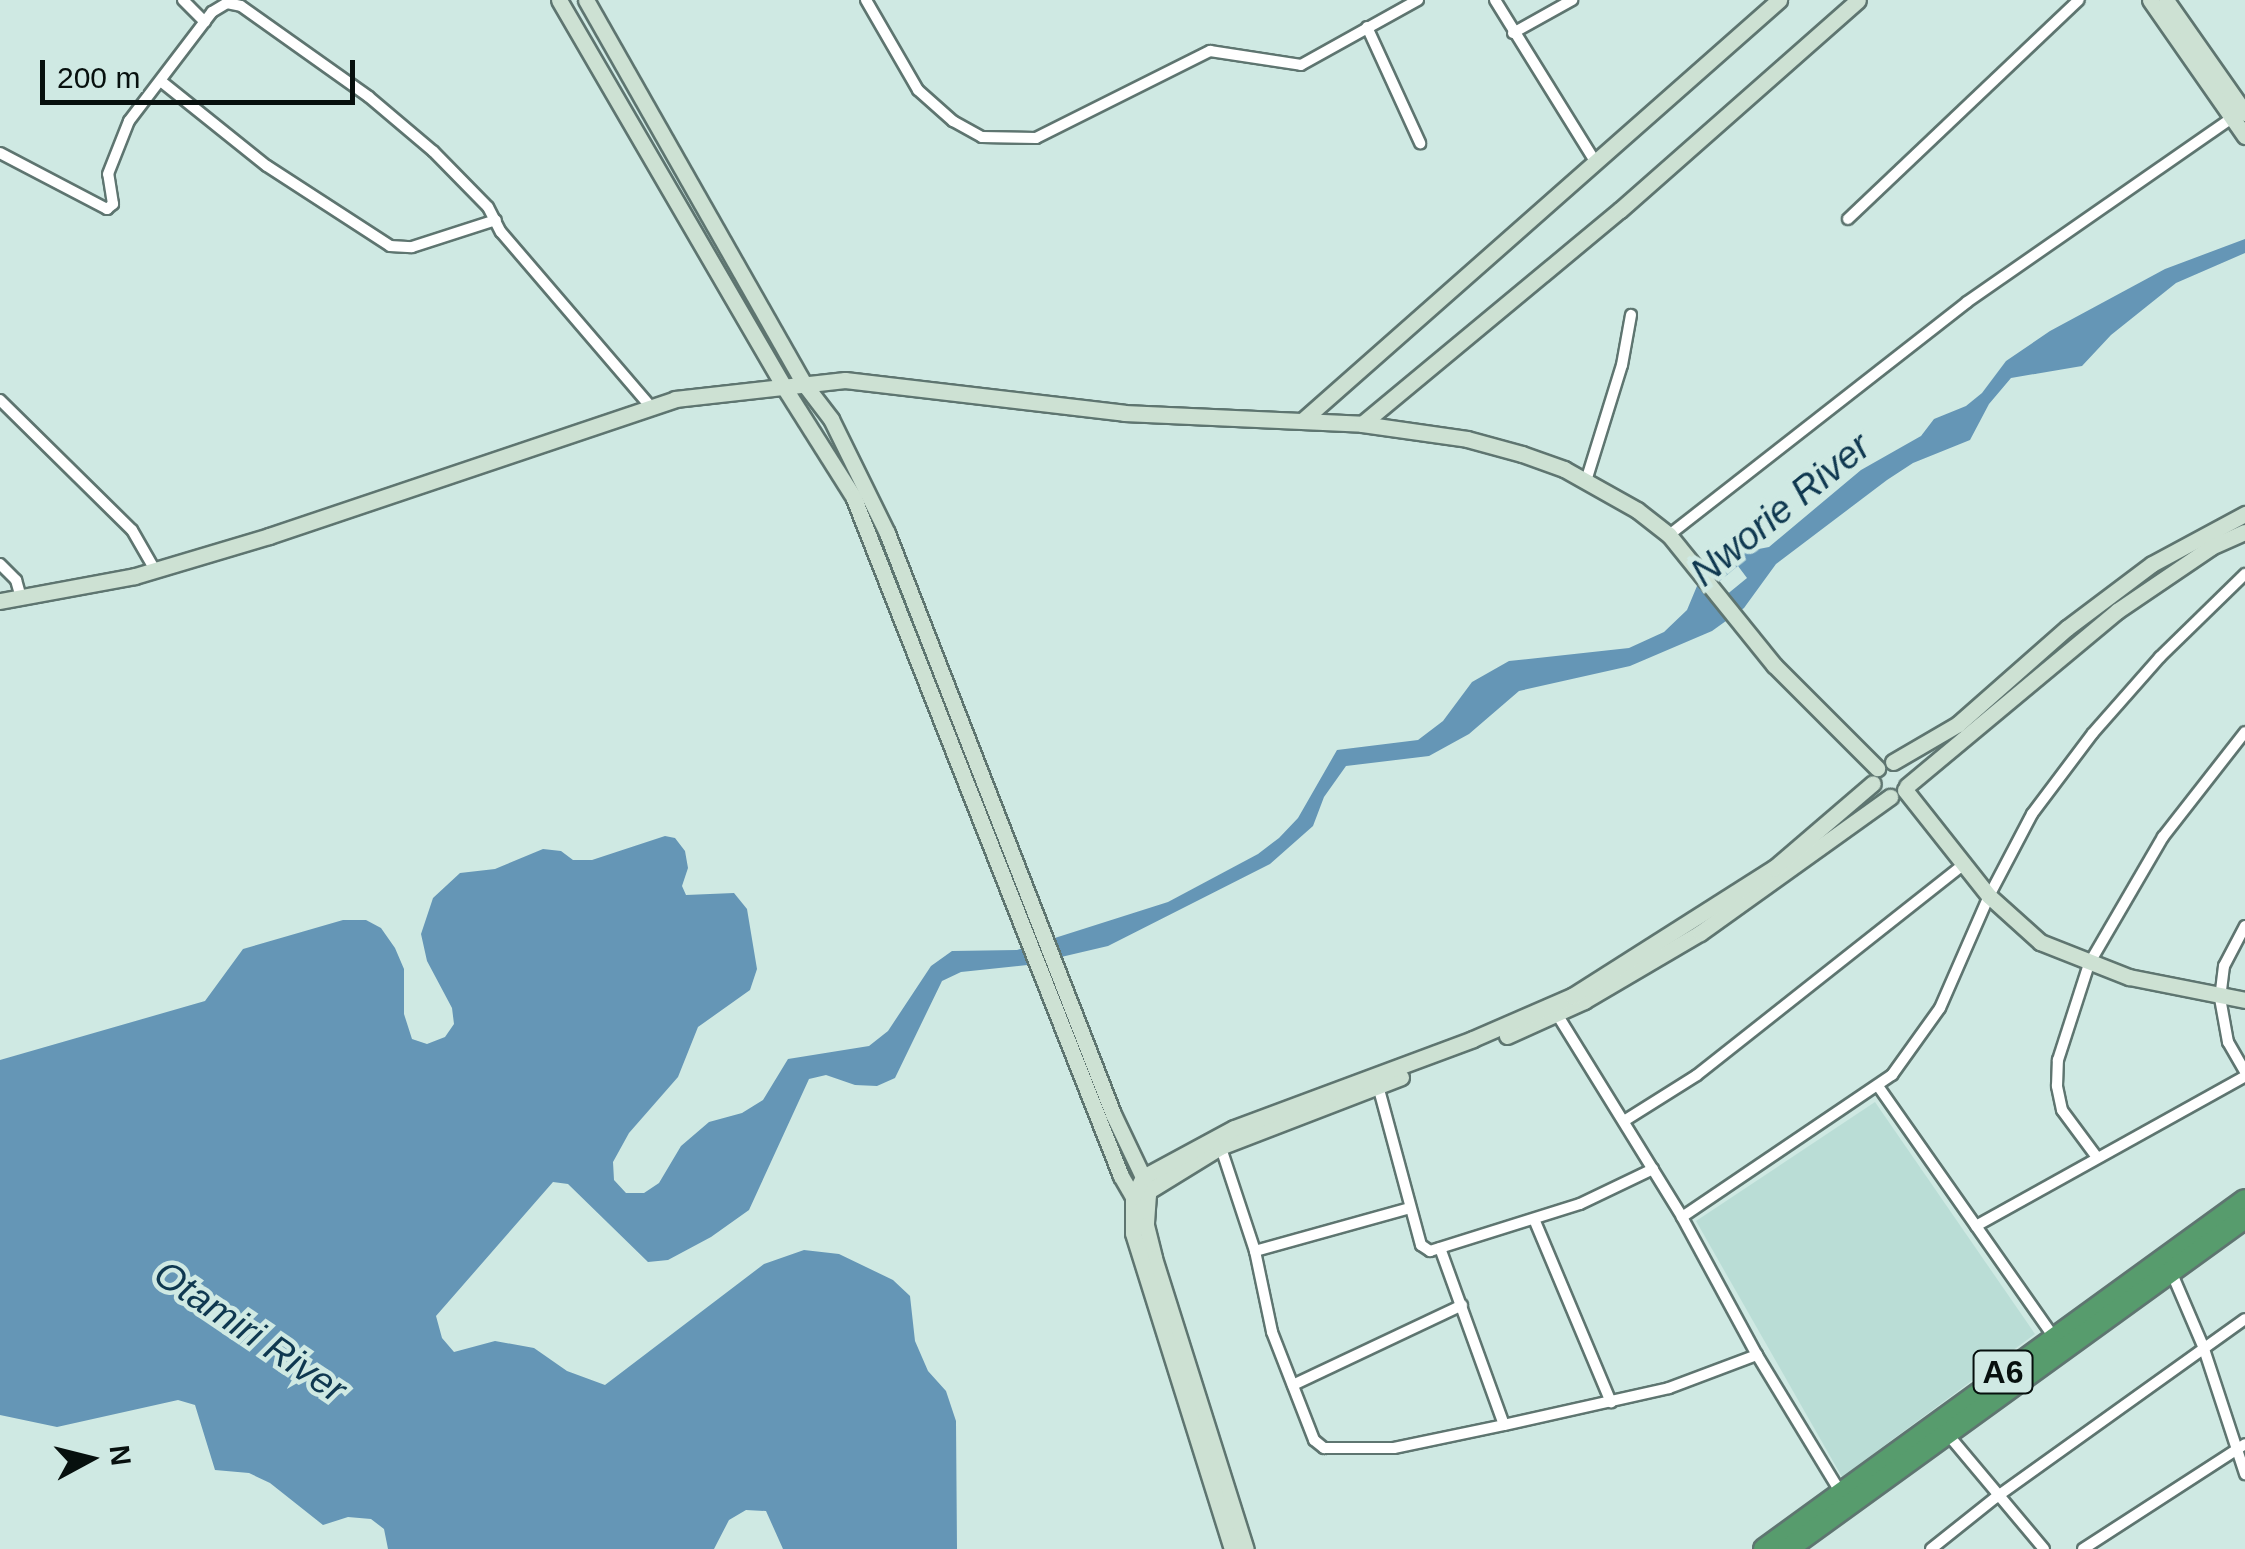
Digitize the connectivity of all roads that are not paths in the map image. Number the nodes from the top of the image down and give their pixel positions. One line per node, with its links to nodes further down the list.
1 (183, 0): 14 (street)
2 (558, 0): 27 (main road)
3 (586, 0): 26 (main road)
4 (866, 0): 15 (street)
5 (1418, 0): 15 (street)
6 (1495, 0): 16 (street)
7 (1572, 0): 16 (street)
8 (1779, 0): 22 (main road)
9 (1858, 0): 31 (main road)
10 (2080, 0): 23 (street)
11 (2150, 0): 18 (main road)
12 (2166, 0): 18 (main road)
13 (228, 2): 14 (street); 24 (street)
14 (205, 22): 17 (street)
15 (1367, 28): 20 (street)
16 (1513, 33): 22 (street)
17 (162, 82): 21 (street); 24 (street)
18 (2238, 116): 19 (main road); 35 (street)
19 (2245, 136)
20 (1420, 144)
21 (0, 152)
22 (1596, 162): 30 (main road)
23 (1848, 219)
24 (496, 220): 29 (street)
25 (1631, 315): 32 (street)
26 (805, 384): 27 (main road); 30 (main road); 47 (main road)
27 (784, 387): 29 (main road); 47 (main road)
28 (0, 400): 37 (street)
29 (650, 406): 37 (main road)
30 (1303, 420): 31 (main road)
31 (1362, 424): 32 (main road)
32 (1586, 480): 35 (main road)
33 (2245, 514): 42 (main road)
34 (2245, 532): 44 (main road)
35 (1669, 536): 43 (main road)
36 (0, 564): 39 (street)
37 (155, 570): 39 (main road)
38 (2245, 574): 46 (street)
39 (21, 598): 40 (main road)
40 (0, 601)
41 (2245, 732): 49 (street)
42 (1893, 762): 43 (main road); 44 (main road)
43 (1875, 775): 44 (main road); 53 (main road)
44 (1900, 791): 45 (main road); 53 (main road)
45 (1964, 864): 46 (main road); 57 (street)
46 (1989, 896): 49 (main road); 56 (street)
47 (1030, 917): 50 (main road)
48 (2245, 926): 51 (street)
49 (2089, 964): 51 (main road); 59 (street)
50 (1058, 994): 61 (main road); 62 (main road)
51 (2220, 998): 52 (main road); 54 (street)
52 (2245, 1000)
53 (1554, 1010): 55 (main road); 57 (street)
54 (2245, 1074): 59 (street)
55 (1376, 1080): 58 (main road); 64 (street)
56 (1878, 1086): 65 (street); 68 (street)
57 (1624, 1121): 60 (street)
58 (1218, 1141): 61 (main road); 62 (main road); 70 (street)
59 (2096, 1156): 68 (street)
60 (1653, 1168): 65 (street); 67 (street)
61 (1144, 1176): 62 (main road)
62 (1141, 1196): 85 (main road); 86 (main road)
63 (2245, 1200): 74 (highway, A6)
64 (1410, 1208): 69 (street); 70 (street)
65 (1682, 1217): 76 (street)
66 (2245, 1218): 71 (highway, A6)
67 (1534, 1219): 69 (street); 78 (street)
68 (1976, 1226): 74 (street)
69 (1440, 1248): 72 (street)
70 (1255, 1250): 77 (street)
71 (2170, 1269): 75 (street); 80 (highway, A6)
72 (1462, 1305): 77 (street); 79 (street)
73 (2245, 1319): 75 (street)
74 (2053, 1336): 80 (highway, A6)
75 (2203, 1346): 81 (street); 83 (street)
76 (1757, 1355): 78 (street); 84 (street)
77 (1292, 1385): 79 (street)
78 (1611, 1402): 79 (street)
79 (1504, 1425)
80 (1941, 1426): 83 (street); 84 (highway, A6)
81 (2241, 1446): 82 (street); 91 (street)
82 (2245, 1474)
83 (2000, 1494): 89 (street); 90 (street)
84 (1844, 1498): 87 (highway, A6); 88 (highway, A6)
85 (1232, 1549)
86 (1246, 1549)
87 (1764, 1549)
88 (1788, 1549)
89 (1931, 1549)
90 (2044, 1549)
91 (2083, 1549)

